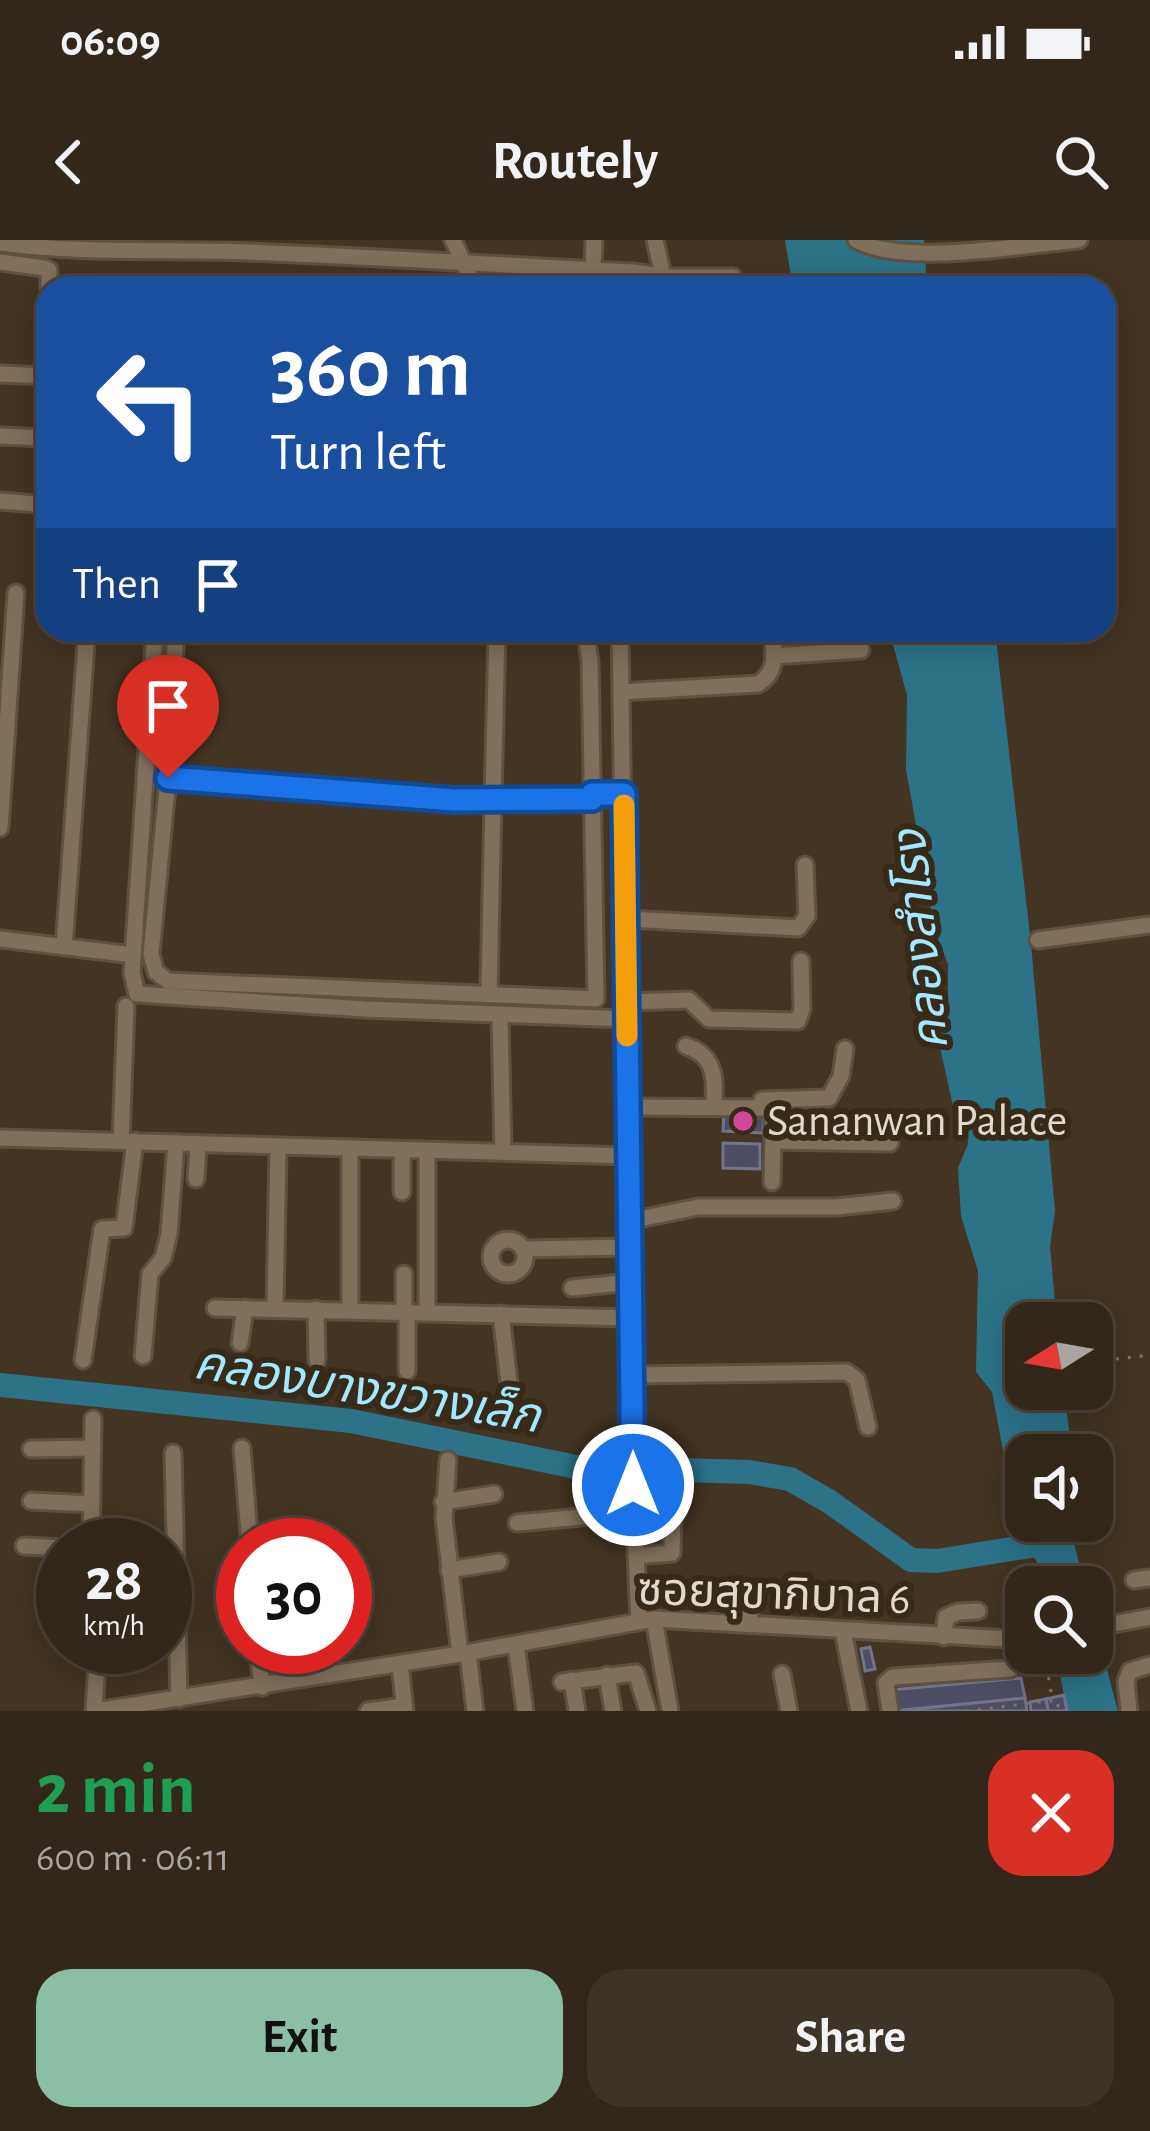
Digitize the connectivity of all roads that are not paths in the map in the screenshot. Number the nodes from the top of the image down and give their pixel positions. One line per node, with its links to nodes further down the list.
1 (453, 240): 10 (street)
2 (594, 240): 11 (street)
3 (655, 240): 15 (street)
4 (856, 240): 5 (street)
5 (1079, 240)
6 (0, 243): 7 (street)
7 (56, 245): 8 (street)
8 (350, 248): 10 (street)
9 (0, 262): 12 (street)
10 (462, 262): 11 (street); 13 (street)
11 (593, 270): 14 (street)
12 (49, 276)
13 (470, 276)
14 (638, 276)
15 (667, 276)
16 (0, 374): 17 (street)
17 (36, 376)
18 (0, 436): 19 (street)
19 (36, 438)
20 (0, 501): 21 (street)
21 (36, 504)
22 (16, 593): 37 (street)
23 (86, 642): 43 (street)
24 (154, 642): 44 (street)
25 (175, 642): 33 (street)
26 (497, 642): 36 (street)
27 (587, 642): 35 (street)
28 (620, 642): 32 (street)
29 (773, 642): 31 (street)
30 (861, 650): 31 (street)
31 (774, 656): 32 (street)
32 (621, 692): 34 (street)
33 (168, 778): 36 (street); 46 (street)
34 (624, 794): 35 (street); 39 (street)
35 (592, 796): 36 (street); 46 (street)
36 (494, 800): 46 (street)
37 (0, 828)
38 (805, 866): 39 (street)
39 (627, 919): 48 (street)
40 (1150, 925): 42 (street)
41 (0, 939): 43 (street)
42 (1039, 940)
43 (64, 947): 44 (street)
44 (133, 956): 48 (street)
45 (801, 961): 48 (street)
46 (489, 992)
47 (125, 1006): 55 (street)
48 (627, 1011): 53 (street)
49 (500, 1018): 64 (street)
50 (686, 1046): 52 (street)
51 (845, 1049): 52 (street)
52 (714, 1100): 53 (street)
53 (627, 1103): 56 (street); 65 (street)
54 (0, 1138): 55 (street)
55 (128, 1141): 57 (street); 87 (street)
56 (773, 1142): 58 (street); 67 (street)
57 (176, 1143): 59 (street); 86 (street)
58 (890, 1143)
59 (198, 1144): 60 (street); 66 (street)
60 (278, 1147): 61 (street); 78 (street)
61 (350, 1150): 62 (street); 80 (street)
62 (402, 1151): 63 (street); 68 (street)
63 (427, 1151): 64 (street); 82 (street)
64 (503, 1152): 65 (street)
65 (628, 1156): 70 (street)
66 (196, 1180)
67 (772, 1182)
68 (402, 1192)
69 (893, 1201): 70 (street)
70 (630, 1221): 71 (street)
71 (630, 1247): 72 (street); 74 (street)
72 (523, 1250)
73 (404, 1274): 81 (street)
74 (631, 1282): 75 (street); 84 (street)
75 (572, 1288)
76 (215, 1308): 77 (street)
77 (245, 1308): 78 (street); 85 (street)
78 (275, 1308): 79 (street)
79 (316, 1309): 80 (street); 88 (street)
80 (350, 1310): 81 (street)
81 (405, 1311): 82 (street); 89 (street)
82 (428, 1312): 83 (street)
83 (501, 1314): 84 (street); 91 (street)
84 (632, 1318): 90 (street)
85 (240, 1342)
86 (143, 1356)
87 (83, 1360)
88 (317, 1360)
89 (407, 1370)
90 (632, 1375): 93 (street); 104 (street)
91 (510, 1391)
92 (93, 1419): 94 (street)
93 (868, 1427)
94 (93, 1448): 96 (street); 102 (street)
95 (242, 1448): 106 (street)
96 (32, 1449)
97 (173, 1453): 132 (street)
98 (448, 1460): 101 (street)
99 (494, 1494): 101 (street)
100 (31, 1501): 102 (street)
101 (443, 1502): 112 (street)
102 (92, 1504): 105 (street)
103 (673, 1510): 110 (street)
104 (634, 1512): 107 (street); 110 (street)
105 (92, 1518)
106 (248, 1518)
107 (517, 1523)
108 (24, 1546): 109 (street)
109 (36, 1547)
110 (636, 1556): 116 (street)
111 (499, 1562): 112 (street)
112 (449, 1570): 123 (street)
113 (750, 1591): 118 (street)
114 (978, 1611): 120 (street)
115 (1150, 1617): 117 (street)
116 (646, 1620): 118 (street, ซอยสุขาภิบาล 6); 122 (street, ซอยสุขาภิบาล 6); 142 (street)
117 (1113, 1624)
118 (750, 1625): 119 (street, ซอยสุขาภิบาล 6)
119 (843, 1630): 120 (street, ซอยสุขาภิบาล 6); 144 (street)
120 (944, 1637): 121 (street, ซอยสุขาภิบาล 6)
121 (1005, 1639)
122 (516, 1645): 123 (street, ซอยสุขาภิบาล 6); 138 (street)
123 (465, 1654): 124 (street, ซอยสุขาภิบาล 6); 137 (street)
124 (400, 1664): 131 (street, ซอยสุขาภิบาล 6); 133 (street)
125 (1150, 1665): 146 (street)
126 (1005, 1666): 145 (street)
127 (97, 1674): 135 (street)
128 (262, 1674): 131 (street)
129 (782, 1674): 143 (street)
130 (608, 1675): 139 (street); 140 (street); 141 (street)
131 (262, 1687): 132 (street, ซอยสุขาภิบาล 6)
132 (179, 1699): 134 (street, ซอยสุขาภิบาล 6)
133 (405, 1708): 136 (street)
134 (122, 1709): 135 (street, ซอยสุขาภิบาล 6)
135 (95, 1711)
136 (368, 1711)
137 (476, 1711)
138 (525, 1711)
139 (577, 1711)
140 (613, 1711)
141 (648, 1711)
142 (670, 1711)
143 (789, 1711)
144 (859, 1711)
145 (890, 1711)
146 (1129, 1711)

